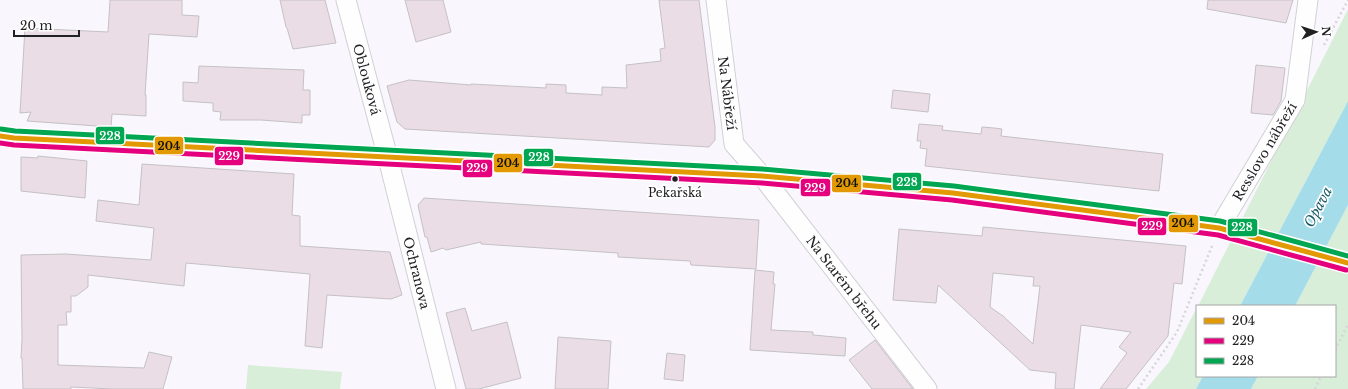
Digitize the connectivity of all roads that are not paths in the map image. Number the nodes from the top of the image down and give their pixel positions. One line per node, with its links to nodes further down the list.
1 (346, 0): 5 (street, Oblouková)
2 (716, 0): 6 (street, Na Nábřeží)
3 (1308, 0): 7 (street, Resslovo nábřeží)
4 (0, 136): 5 (street)
5 (388, 158): 6 (street); 9 (street, Ochranova)
6 (762, 176): 7 (street); 10 (street, Na Starém břehu)
7 (1219, 228): 8 (street)
8 (1348, 263)
9 (446, 389)
10 (927, 389)

